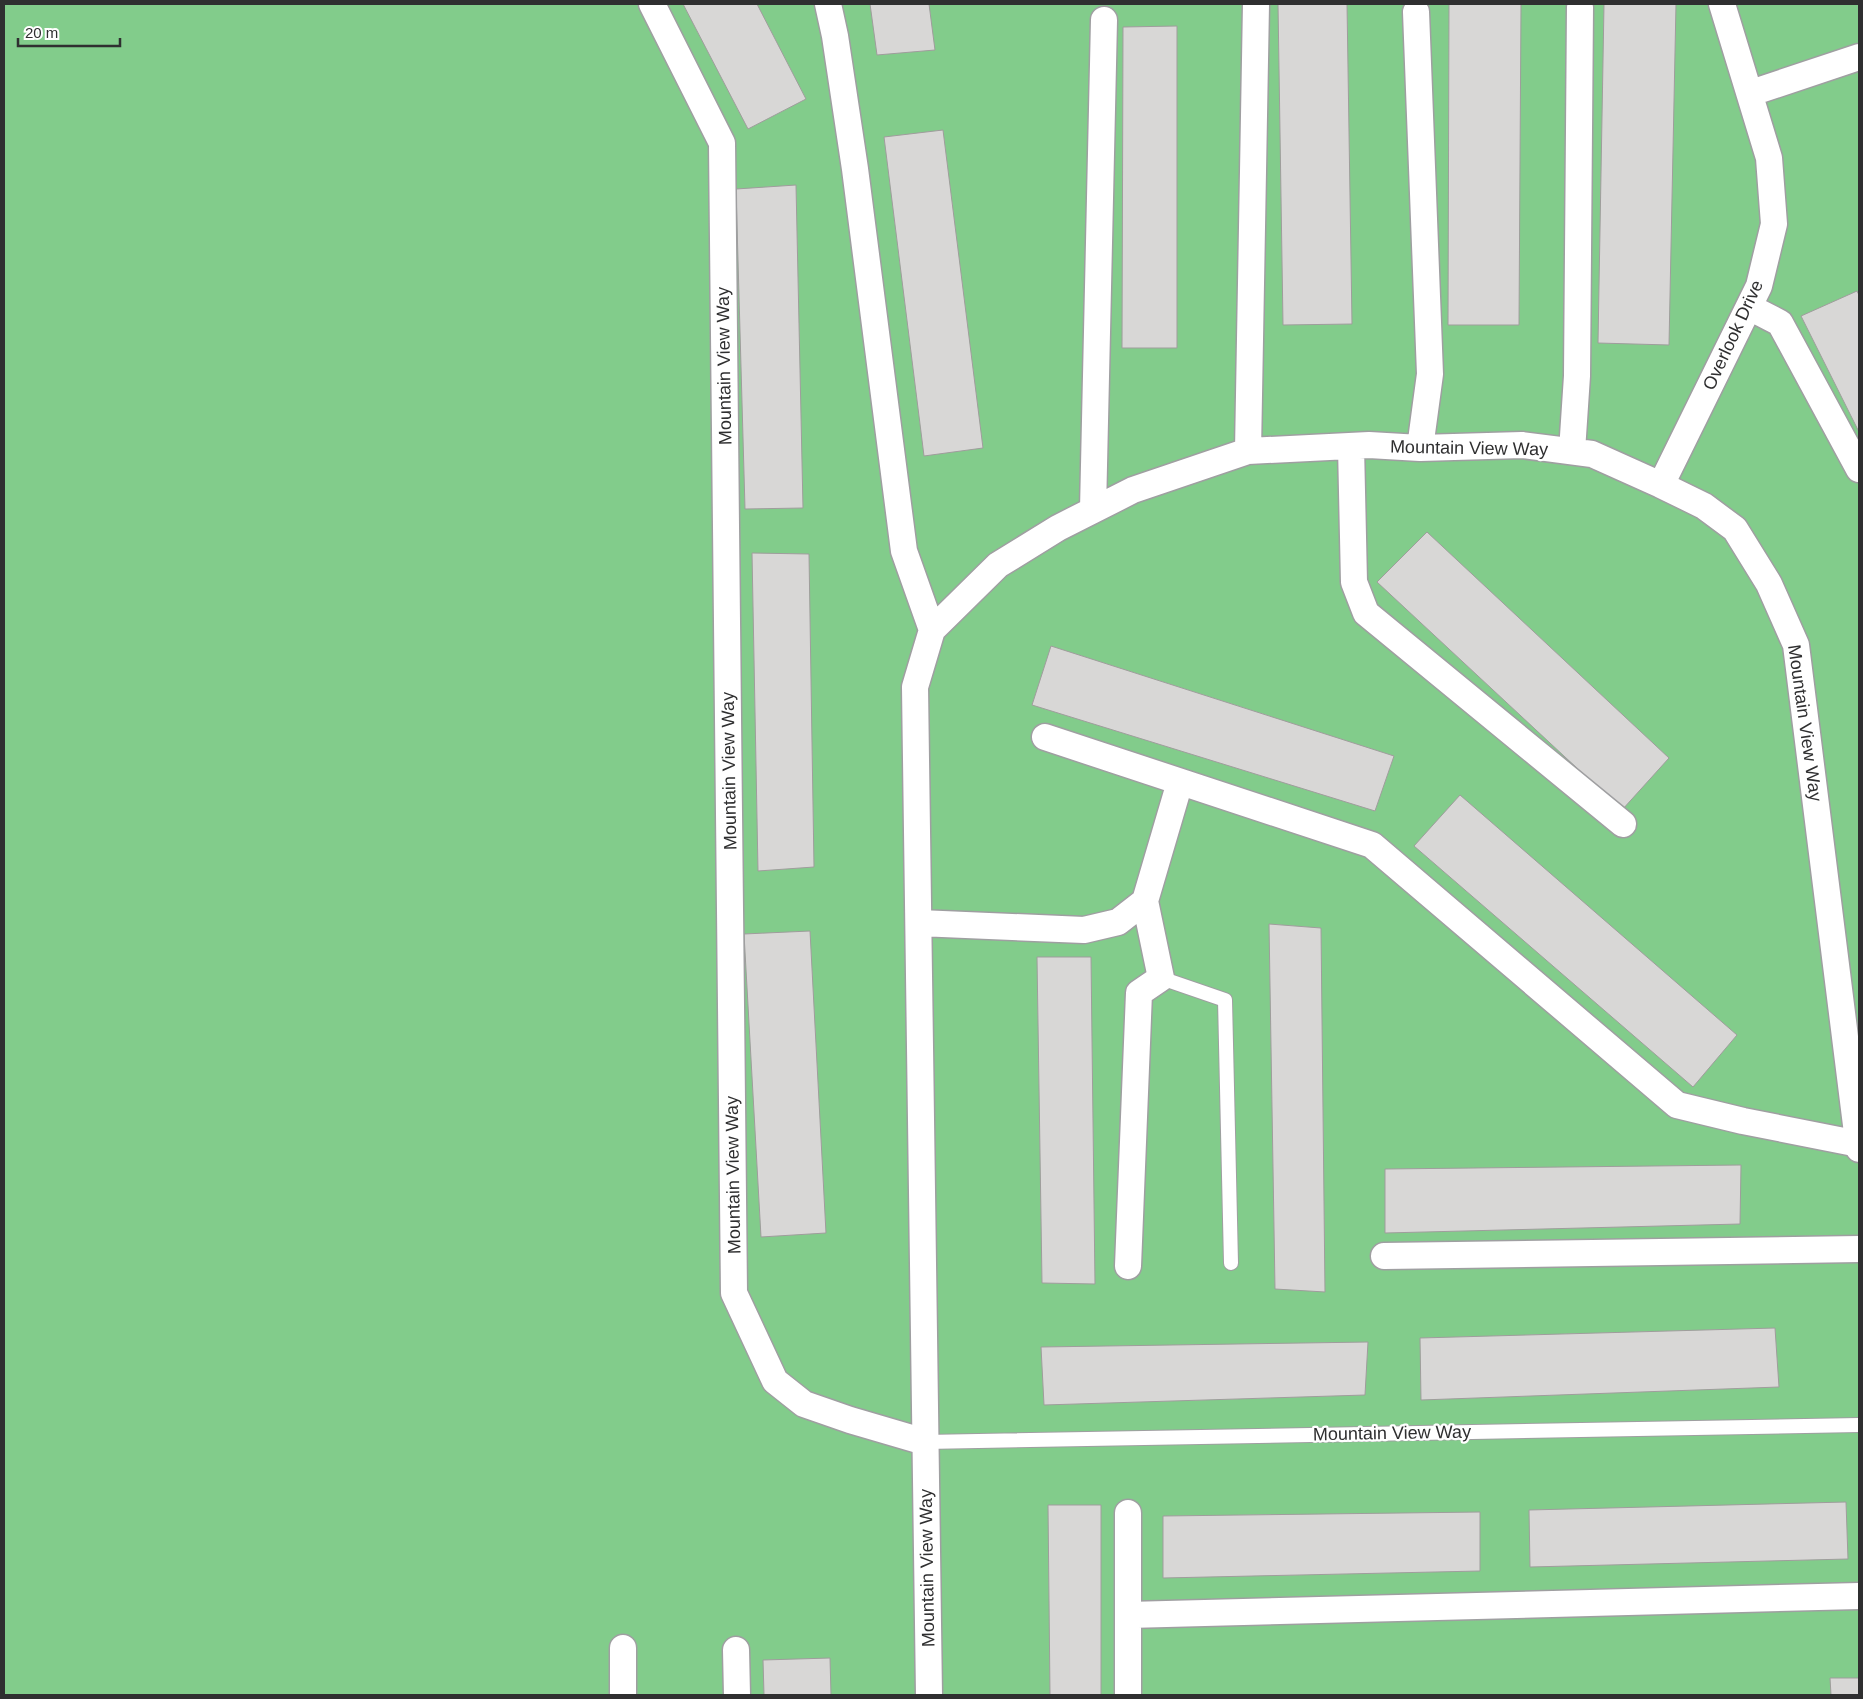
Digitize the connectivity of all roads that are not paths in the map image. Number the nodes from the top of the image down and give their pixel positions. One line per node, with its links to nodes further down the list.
1 (652, 4): 32 (street, Mountain View Way)
2 (828, 4): 18 (street)
3 (1256, 4): 13 (street)
4 (1722, 4): 9 (street, Overlook Drive)
5 (1580, 7): 14 (street)
6 (1416, 12): 12 (street)
7 (1104, 20): 17 (street)
8 (1859, 57): 9 (street)
9 (1750, 93): 10 (street, Overlook Drive)
10 (1749, 307): 15 (street); 16 (street, Overlook Drive)
11 (1351, 446): 12 (street, Mountain View Way); 13 (street, Mountain View Way); 21 (street)
12 (1420, 448): 14 (street, Mountain View Way)
13 (1248, 451): 17 (street, Mountain View Way)
14 (1572, 451): 16 (street, Mountain View Way)
15 (1859, 469)
16 (1661, 485): 25 (street, Mountain View Way)
17 (1093, 510): 18 (street, Mountain View Way)
18 (932, 630): 23 (street, Mountain View Way)
19 (1045, 737): 20 (street)
20 (1180, 782): 22 (street); 25 (street)
21 (1623, 824)
22 (1145, 901): 23 (street); 24 (street)
23 (919, 923): 32 (street, Mountain View Way)
24 (1161, 978): 29 (lane); 30 (street)
25 (1859, 1144): 26 (street, Mountain View Way)
26 (1859, 1149)
27 (1859, 1249): 28 (street)
28 (1384, 1256)
29 (1231, 1263)
30 (1128, 1266)
31 (1859, 1425): 32 (lane, Mountain View Way)
32 (925, 1442): 40 (street, Mountain View Way)
33 (1128, 1514): 35 (street)
34 (1859, 1596): 35 (street)
35 (1128, 1615): 41 (street)
36 (623, 1648): 38 (street)
37 (736, 1650): 39 (street)
38 (622, 1695)
39 (737, 1695)
40 (929, 1695)
41 (1128, 1695)

